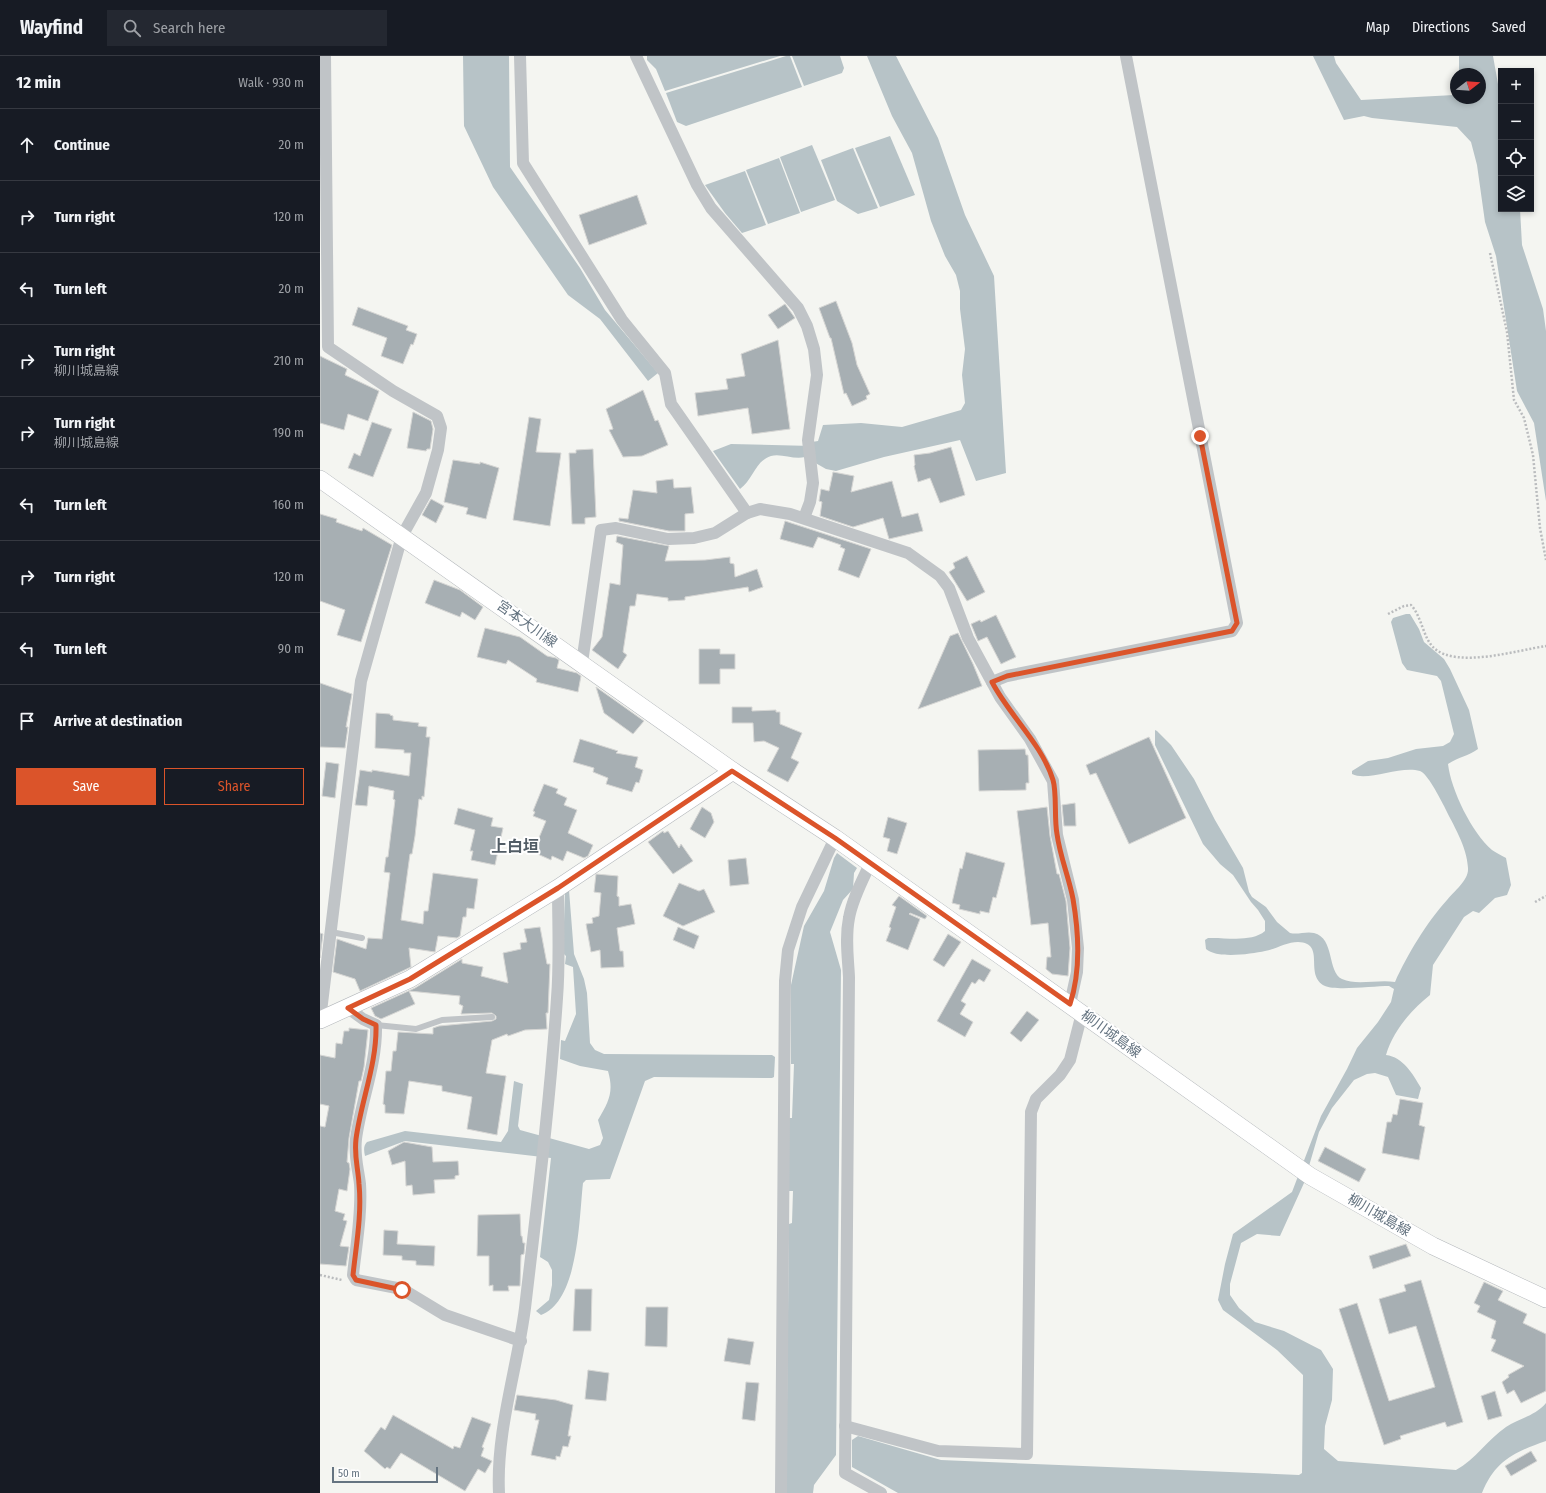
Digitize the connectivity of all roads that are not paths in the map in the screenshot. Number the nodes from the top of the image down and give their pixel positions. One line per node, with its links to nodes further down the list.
1 (325, 56): 8 (street)
2 (520, 56): 6 (street)
3 (636, 56): 7 (street)
4 (1126, 56): 10 (street)
5 (320, 479): 8 (main road, 宮本大川線)
6 (747, 512): 7 (street); 9 (street)
7 (804, 518): 10 (street)
8 (402, 536): 9 (main road, 宮本大川線); 15 (street)
9 (582, 663): 11 (main road, 宮本大川線)
10 (992, 682): 18 (street)
11 (732, 771): 12 (main road, 柳川城島線); 14 (main road)
12 (837, 839): 13 (main road, 柳川城島線); 26 (street)
13 (870, 864): 18 (main road, 柳川城島線); 24 (street)
14 (558, 888): 17 (main road); 23 (street)
15 (331, 932): 16 (lane); 20 (street)
16 (362, 938)
17 (348, 1008): 20 (main road); 21 (street)
18 (1076, 1009): 22 (main road, 柳川城島線); 24 (street)
19 (492, 1017): 21 (lane)
20 (320, 1020)
21 (376, 1025): 23 (street)
22 (1546, 1299)
23 (521, 1341): 25 (street)
24 (845, 1426): 27 (street)
25 (499, 1493)
26 (781, 1493)
27 (881, 1493)

